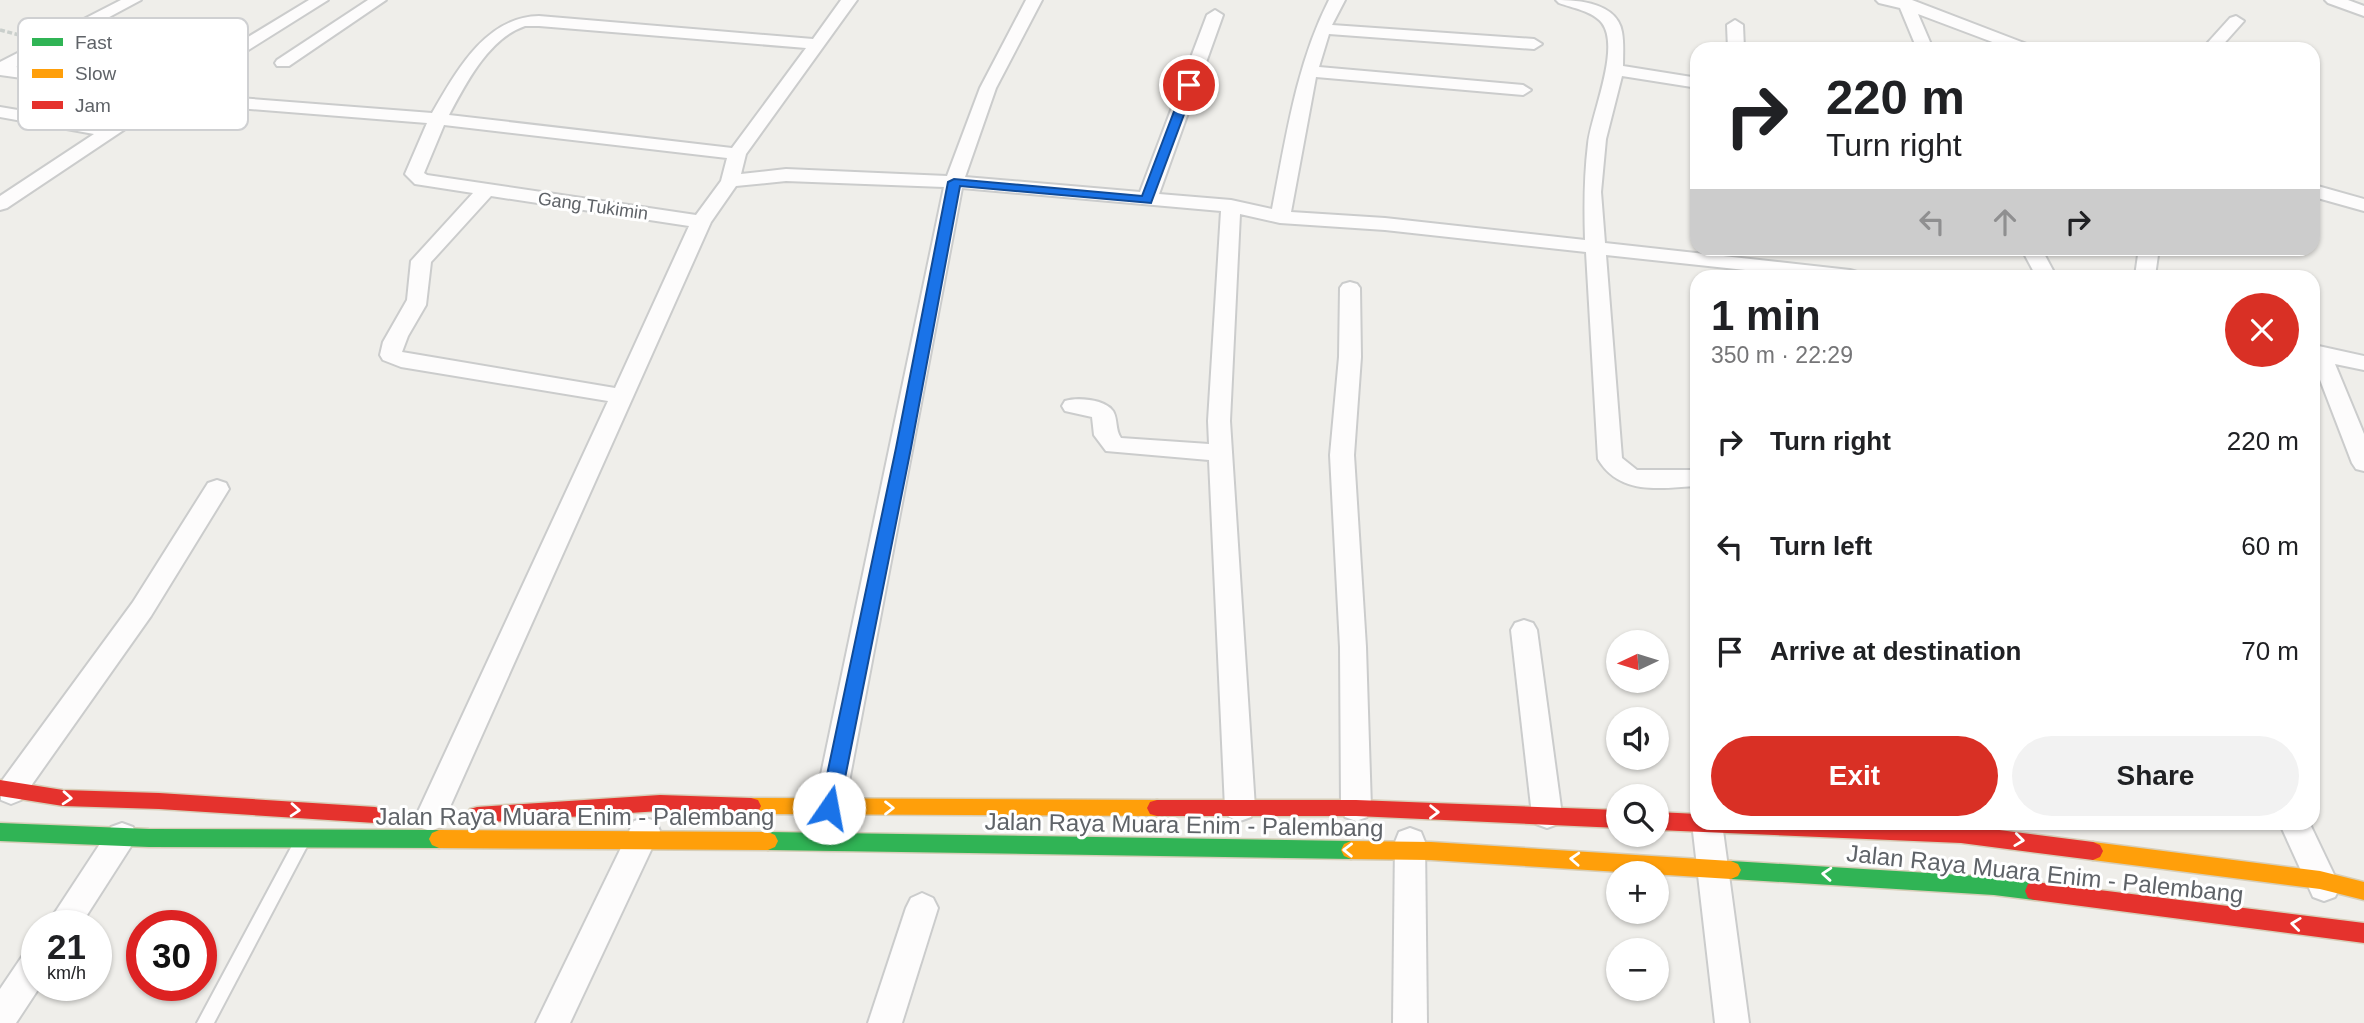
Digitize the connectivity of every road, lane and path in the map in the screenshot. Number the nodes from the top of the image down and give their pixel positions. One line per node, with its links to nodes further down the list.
1 (133, 0): 14 (street)
2 (320, 0): 18 (street)
3 (378, 0): 20 (street)
4 (537, 0): 15 (street)
5 (849, 0): 26 (street)
6 (1034, 0): 44 (street)
7 (1336, 0): 19 (street)
8 (1564, 0): 31 (street)
9 (1885, 0): 11 (street)
10 (2333, 0): 12 (street)
11 (1905, 3): 22 (street); 23 (street)
12 (2364, 11)
13 (1215, 15): 47 (street)
14 (98, 18)
15 (527, 21): 26 (street); 39 (street)
16 (2236, 21): 24 (street)
17 (1735, 25): 21 (street)
18 (278, 26): 20 (street); 25 (street)
19 (1322, 29): 27 (street); 32 (street)
20 (327, 34): 29 (street)
21 (1736, 42)
22 (1922, 42)
23 (2008, 42)
24 (2216, 42)
25 (248, 44)
26 (819, 44): 42 (street)
27 (1534, 44)
28 (18, 60): 30 (street)
29 (283, 63)
30 (0, 69): 33 (street)
31 (1615, 70): 34 (street); 53 (street)
32 (1309, 71): 35 (street); 51 (street)
33 (18, 72)
34 (1690, 82)
35 (1523, 90)
36 (248, 104): 39 (street)
37 (0, 113): 38 (street)
38 (18, 116)
39 (439, 119): 42 (street); 45 (street, Gang Tukimin)
40 (104, 130): 41 (street)
41 (110, 131): 48 (street)
42 (737, 154): 43 (street)
43 (730, 181): 44 (street); 52 (street)
44 (954, 182): 47 (street); 68 (street)
45 (486, 190): 52 (street, Gang Tukimin); 59 (street)
46 (2320, 193): 49 (street)
47 (1147, 200): 50 (street)
48 (0, 204)
49 (2364, 205)
50 (1231, 206): 51 (street); 61 (street)
51 (1280, 217): 53 (street)
52 (701, 222): 59 (street)
53 (1597, 246): 54 (street); 63 (street)
54 (1799, 270)
55 (1350, 288): 70 (street)
56 (2320, 353): 58 (street)
57 (2320, 359): 62 (street)
58 (2364, 363)
59 (621, 396): 74 (street)
60 (1073, 406): 61 (street)
61 (1220, 453): 69 (street)
62 (2364, 463)
63 (1690, 478)
64 (218, 489): 66 (street)
65 (1524, 630): 72 (street)
66 (5, 789): 73 (main road, Jalan Raya Muara Enim - Palembang, one-way to 73)
67 (660, 803): 68 (main road, Jalan Raya Muara Enim - Palembang); 74 (main road, Jalan Raya Muara Enim - Palembang); 84 (street)
68 (829, 808): 69 (main road, Jalan Raya Muara Enim - Palembang, one-way to 69)
69 (1240, 808): 70 (main road, Jalan Raya Muara Enim - Palembang)
70 (1356, 808): 71 (main road, Jalan Raya Muara Enim - Palembang)
71 (1406, 812): 72 (main road, Jalan Raya Muara Enim - Palembang, one-way to 72); 85 (street)
72 (1547, 815): 75 (main road, Jalan Raya Muara Enim - Palembang)
73 (390, 816)
74 (436, 818)
75 (1606, 818)
76 (1669, 821): 77 (main road, Jalan Raya Muara Enim - Palembang)
77 (1690, 822)
78 (1708, 830): 86 (street)
79 (1973, 830): 87 (main road, Jalan Raya Muara Enim - Palembang, one-way to 87)
80 (2298, 830): 87 (street)
81 (0, 832): 82 (main road, Jalan Raya Muara Enim - Palembang)
82 (122, 837): 83 (main road, Jalan Raya Muara Enim - Palembang); 90 (street)
83 (304, 838): 84 (main road, Jalan Raya Muara Enim - Palembang); 94 (lane)
84 (640, 839): 85 (main road, Jalan Raya Muara Enim - Palembang, one-way to 84); 95 (street)
85 (1411, 851): 86 (main road, Jalan Raya Muara Enim - Palembang, one-way to 85); 97 (street)
86 (1714, 866): 91 (main road, Jalan Raya Muara Enim - Palembang, one-way to 86); 98 (street)
87 (2320, 880): 88 (main road, Jalan Raya Muara Enim - Palembang); 91 (street)
88 (2363, 894)
89 (922, 908): 96 (street)
90 (73, 910)
91 (2357, 932)
92 (21, 987): 93 (street)
93 (0, 1018)
94 (205, 1023)
95 (552, 1023)
96 (885, 1023)
97 (1410, 1023)
98 (1732, 1023)

